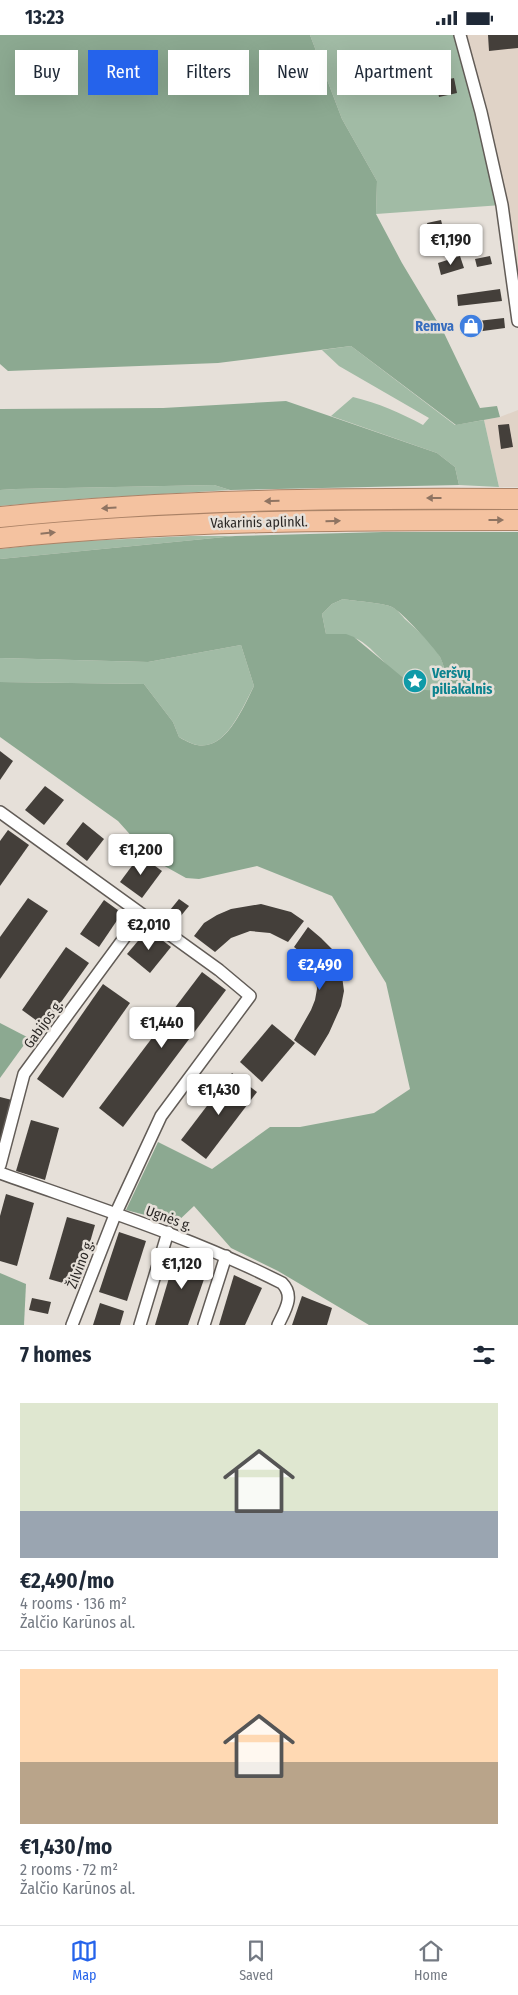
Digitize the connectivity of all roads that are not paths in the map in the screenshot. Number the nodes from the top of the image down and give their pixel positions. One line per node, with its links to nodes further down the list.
1 (460, 35): 2 (street)
2 (518, 321)
3 (518, 499): 4 (highway, Vakarinis aplinkl., one-way to 4)
4 (0, 517)
5 (518, 520): 6 (highway, Vakarinis aplinkl., one-way to 5)
6 (0, 538)
7 (0, 812): 8 (street)
8 (141, 915): 9 (street, Gabijos g.); 11 (street, Žilvino g.)
9 (0, 1165)
10 (0, 1173): 11 (street, Ugnės g.)
11 (115, 1215): 12 (street, Ugnės g.); 14 (street, Žilvino g.)
12 (168, 1232): 13 (street, Ugnės g.); 15 (street)
13 (226, 1256): 16 (street); 17 (street, Ugnės g.)
14 (72, 1325)
15 (140, 1325)
16 (204, 1325)
17 (278, 1325)

